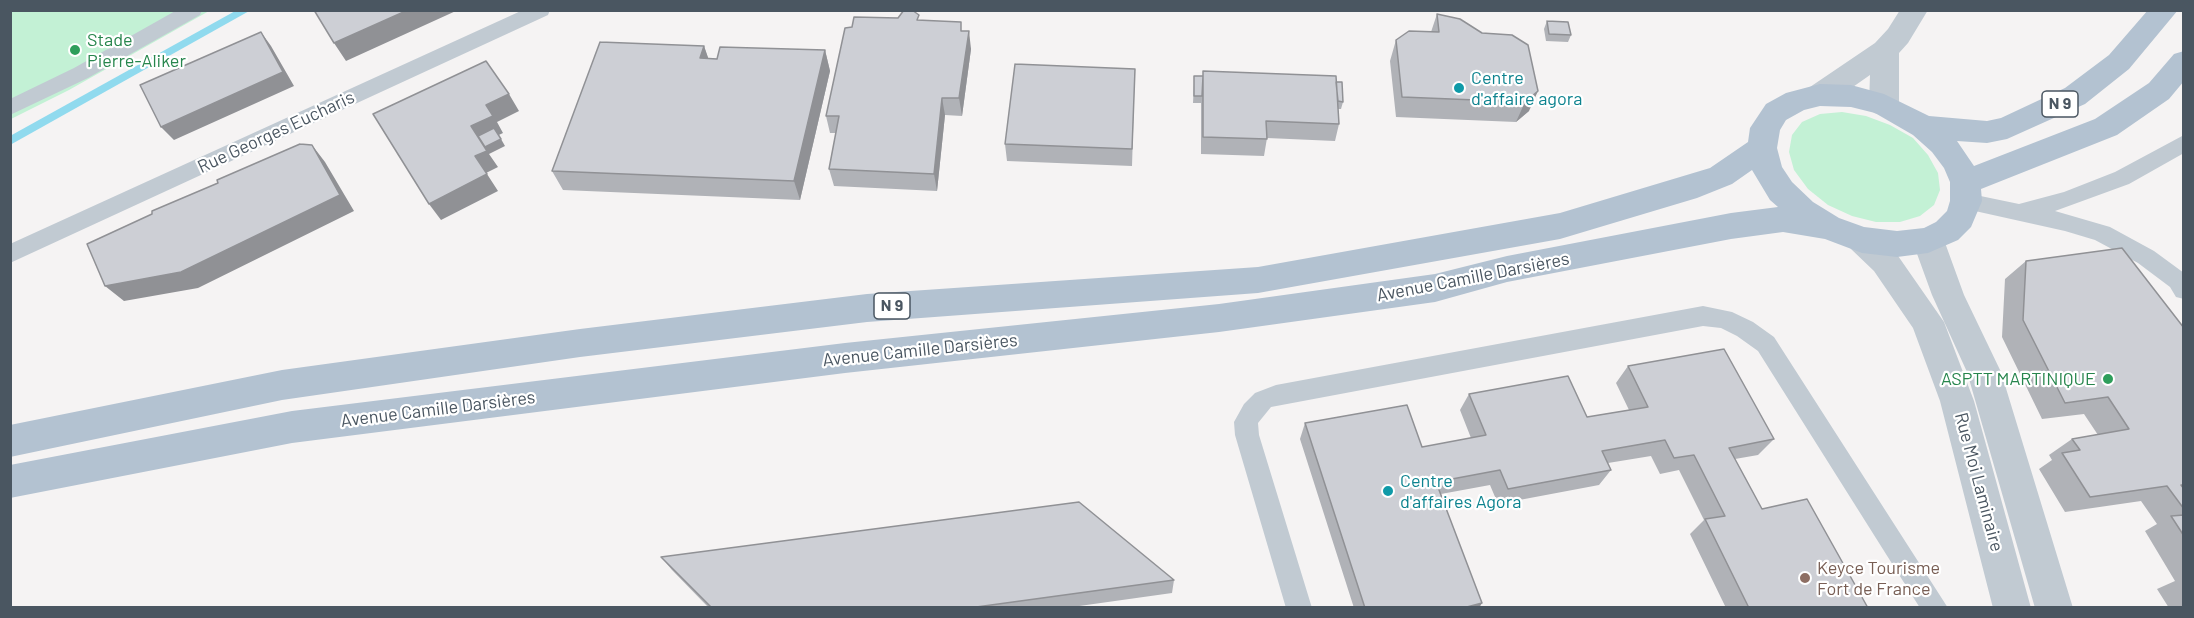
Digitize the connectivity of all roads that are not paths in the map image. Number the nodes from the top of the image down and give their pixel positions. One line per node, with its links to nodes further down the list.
1 (193, 10): 9 (lane)
2 (542, 10): 18 (lane, Rue Georges Eucharis)
3 (1914, 10): 5 (street)
4 (2164, 10): 10 (main road, N 9)
5 (1885, 50): 7 (street); 8 (street)
6 (2184, 61): 13 (main road, N 9)
7 (1820, 95): 8 (main road, N 9); 12 (main road, N 9)
8 (1884, 105): 10 (main road, N 9)
9 (10, 108)
10 (1924, 127): 13 (main road, N 9)
11 (2184, 143): 14 (lane)
12 (1762, 148): 15 (main road); 20 (main road, Avenue Camille Darsières / N 9)
13 (1966, 192): 14 (lane); 17 (main road)
14 (2018, 212): 19 (lane)
15 (1828, 227): 16 (main road); 21 (main road, Avenue Camille Darsières)
16 (1862, 240): 17 (main road); 24 (street, Rue Moi Laminaire)
17 (1928, 240): 25 (street, Rue Moi Laminaire)
18 (10, 254)
19 (2184, 290)
20 (10, 441)
21 (10, 482)
22 (1299, 608): 23 (lane)
23 (1935, 608)
24 (2012, 608)
25 (2054, 608)

